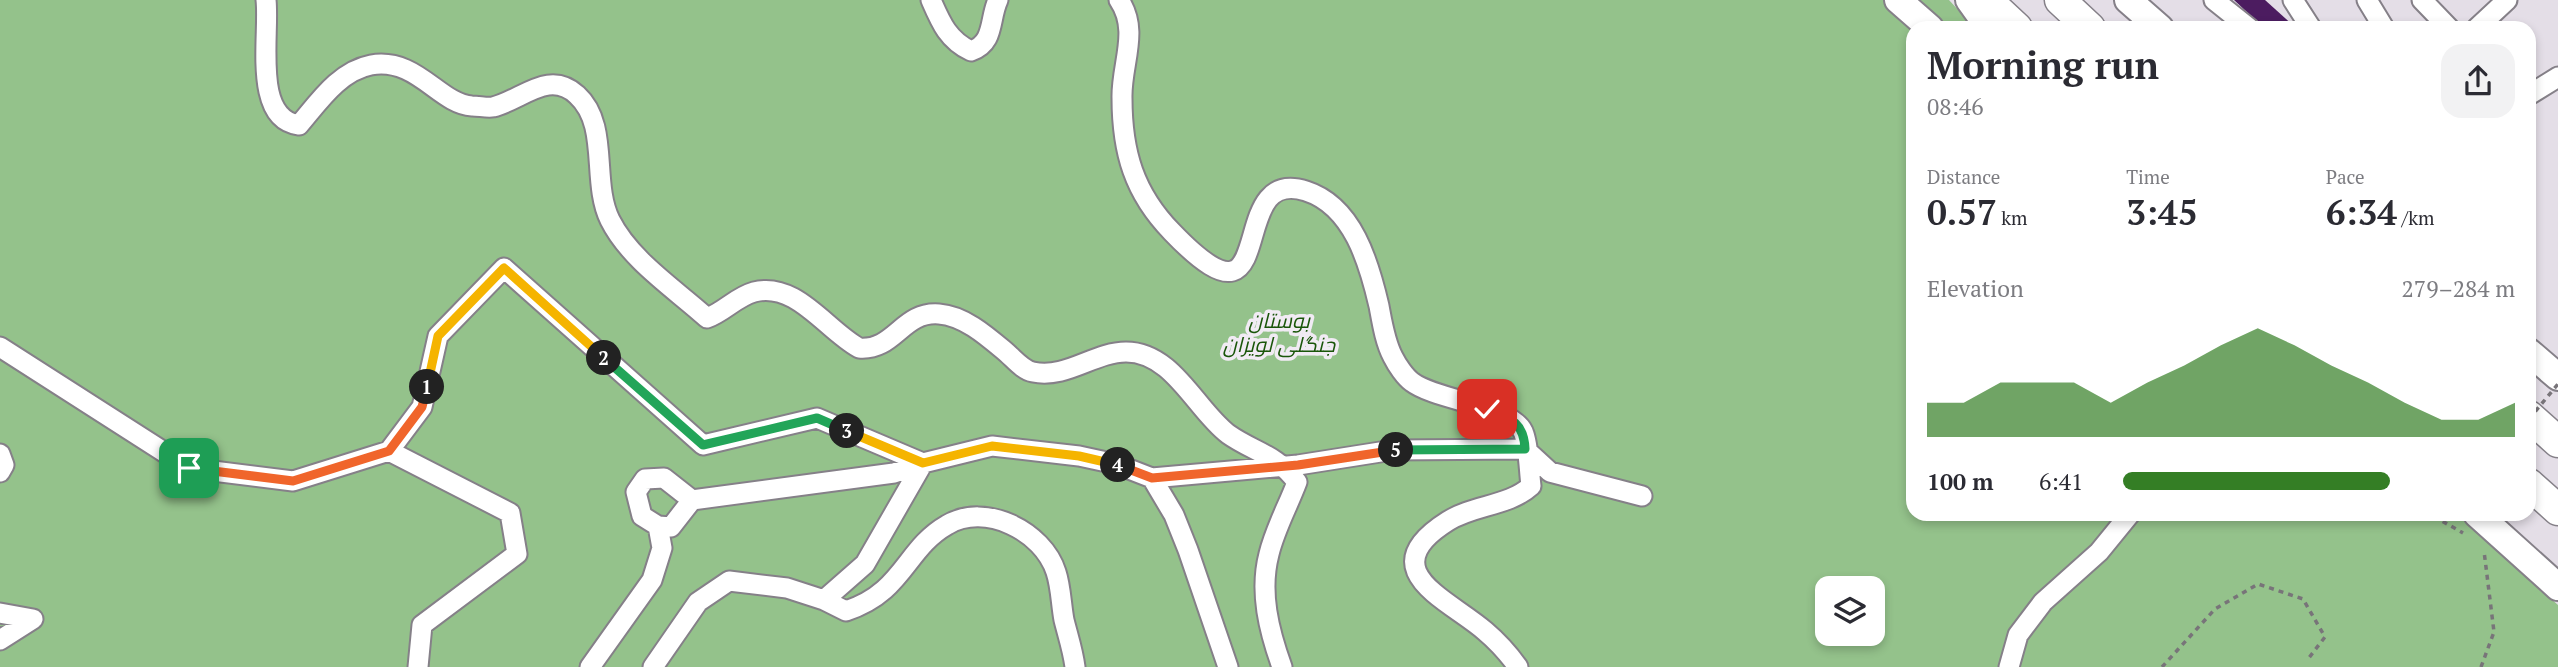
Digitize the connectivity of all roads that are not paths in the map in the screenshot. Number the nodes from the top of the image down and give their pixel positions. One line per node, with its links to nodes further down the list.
1 (266, 0): 38 (street)
2 (931, 0): 3 (street)
3 (999, 0)
4 (1119, 0): 34 (street)
5 (1898, 0): 16 (main road)
6 (1969, 0): 17 (main road)
7 (1987, 0): 18 (highway)
8 (2060, 0): 19 (highway)
9 (2070, 0): 20 (main road)
10 (2128, 0): 21 (main road)
11 (2293, 0): 23 (street)
12 (2367, 0): 24 (street)
13 (2422, 0): 25 (street)
14 (2507, 0): 26 (street)
15 (2224, 3): 22 (street)
16 (1922, 21)
17 (1984, 21)
18 (2010, 21)
19 (2082, 21)
20 (2085, 21)
21 (2152, 21)
22 (2242, 21)
23 (2306, 21)
24 (2380, 21)
25 (2442, 21)
26 (2484, 21)
27 (2558, 77): 28 (street)
28 (2536, 91)
29 (0, 347): 35 (street)
30 (2536, 358): 31 (main road)
31 (2558, 377)
32 (2536, 424): 33 (highway)
33 (2558, 442)
34 (1525, 449): 38 (street); 42 (street); 58 (street)
35 (389, 451): 37 (street); 52 (street)
36 (0, 454): 39 (street)
37 (923, 463): 40 (street); 43 (street); 49 (street)
38 (1283, 464): 40 (street); 57 (street)
39 (0, 472)
40 (1152, 478): 56 (street)
41 (2536, 490): 44 (highway)
42 (1642, 496)
43 (692, 500): 47 (street); 47 (street)
44 (2558, 510)
45 (2124, 521): 59 (street)
46 (2472, 525): 48 (main road)
47 (658, 526): 53 (street)
48 (2558, 587)
49 (824, 600): 54 (street); 55 (street)
50 (0, 613): 51 (street)
51 (0, 640)
52 (418, 667)
53 (590, 667)
54 (653, 667)
55 (1075, 667)
56 (1228, 667)
57 (1282, 667)
58 (1518, 667)
59 (2009, 667)

